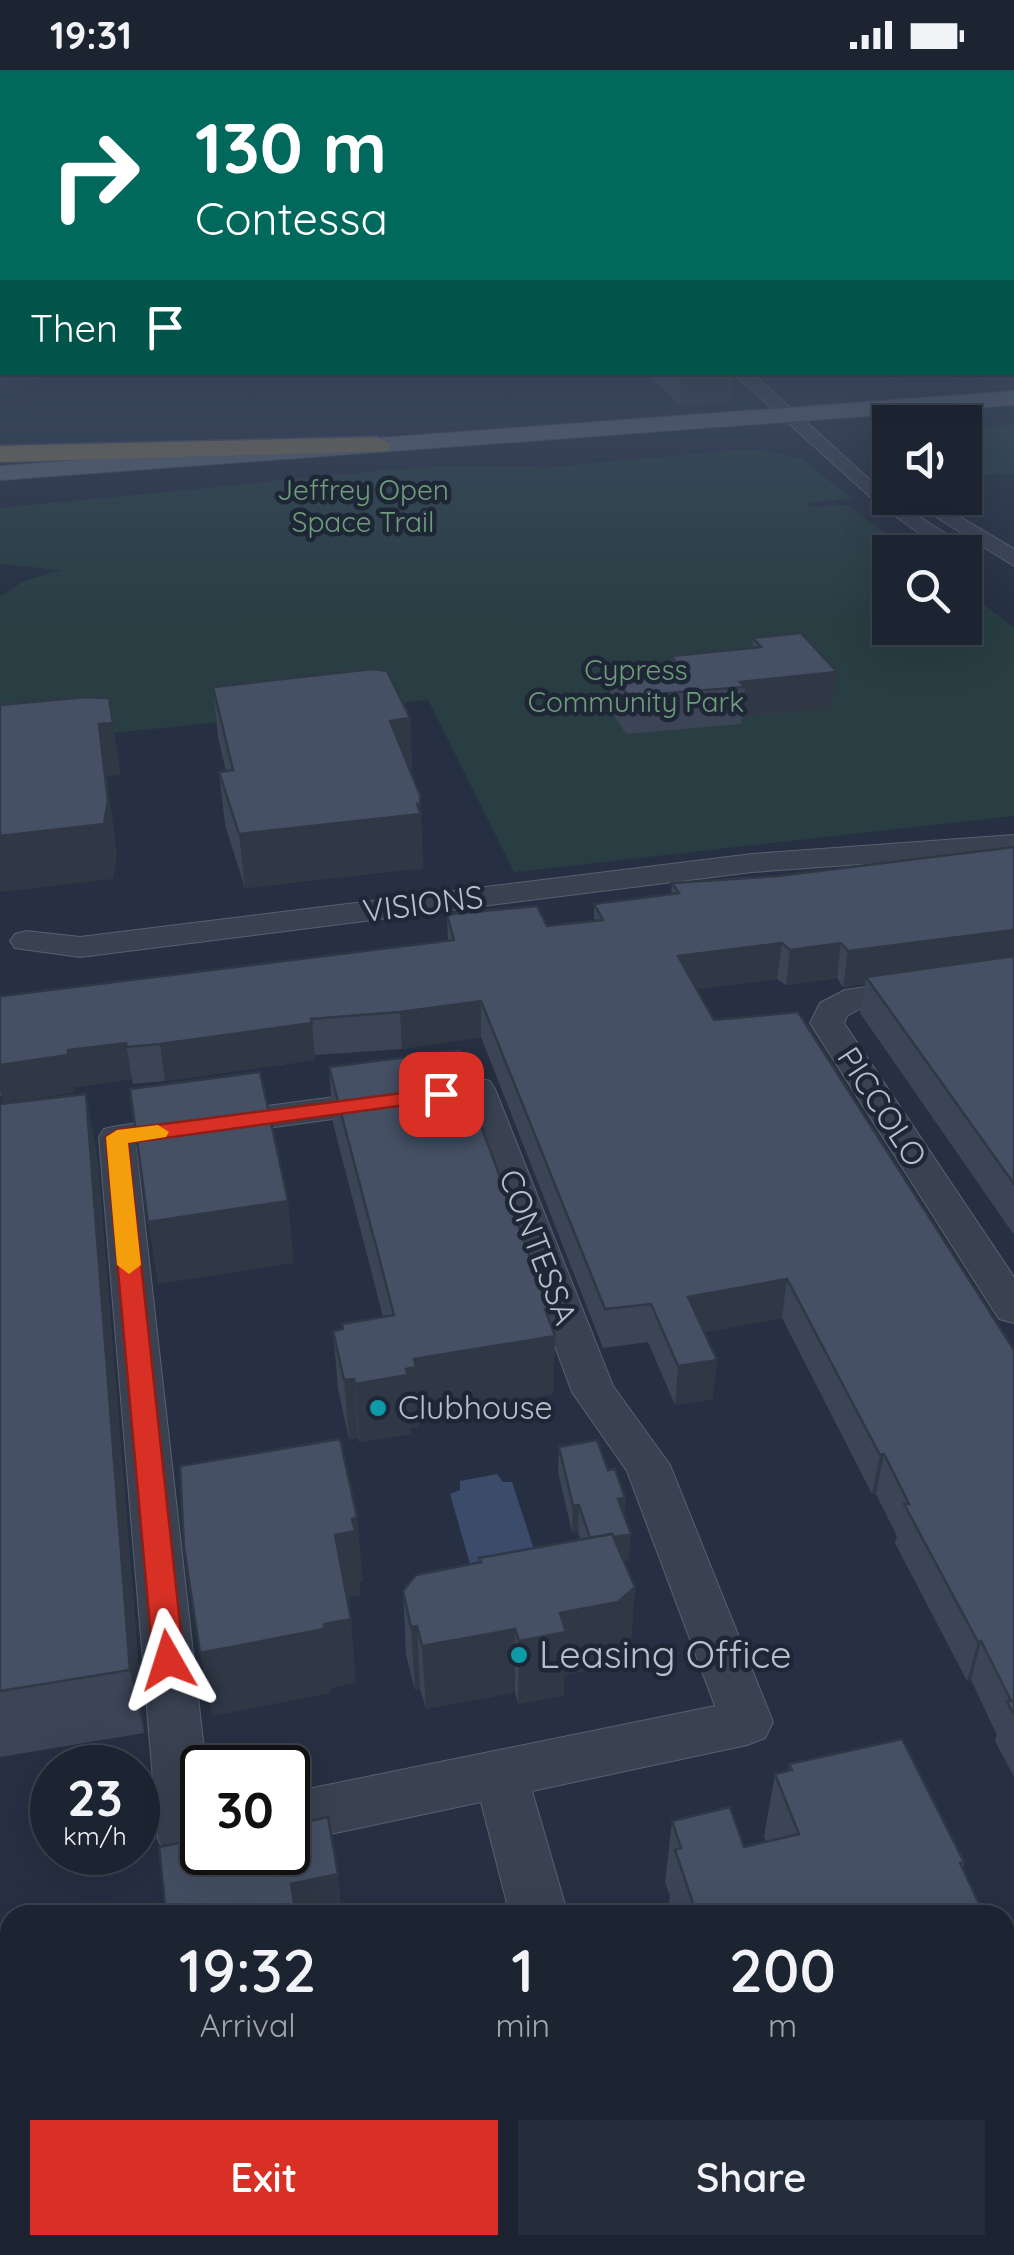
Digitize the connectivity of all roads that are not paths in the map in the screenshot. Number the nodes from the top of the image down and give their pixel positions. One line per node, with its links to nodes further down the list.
1 (797, 417): 6 (main road)
2 (800, 417): 9 (main road)
3 (812, 417): 11 (street)
4 (821, 417): 5 (main road)
5 (872, 422)
6 (377, 445): 7 (highway); 8 (main road)
7 (0, 454)
8 (0, 473)
9 (0, 486)
10 (948, 515): 12 (street)
11 (935, 535)
12 (1014, 559)
13 (1014, 824): 15 (street, VISIONS)
14 (1014, 844): 15 (street, VISIONS)
15 (821, 856): 16 (street, VISIONS)
16 (26, 940)
17 (1014, 976): 18 (street, PICCOLO)
18 (1014, 1309)
19 (501, 1774): 20 (street, CONTESSA); 21 (street, CONTESSA); 22 (street)
20 (180, 1778)
21 (310, 1813)
22 (536, 1905)

